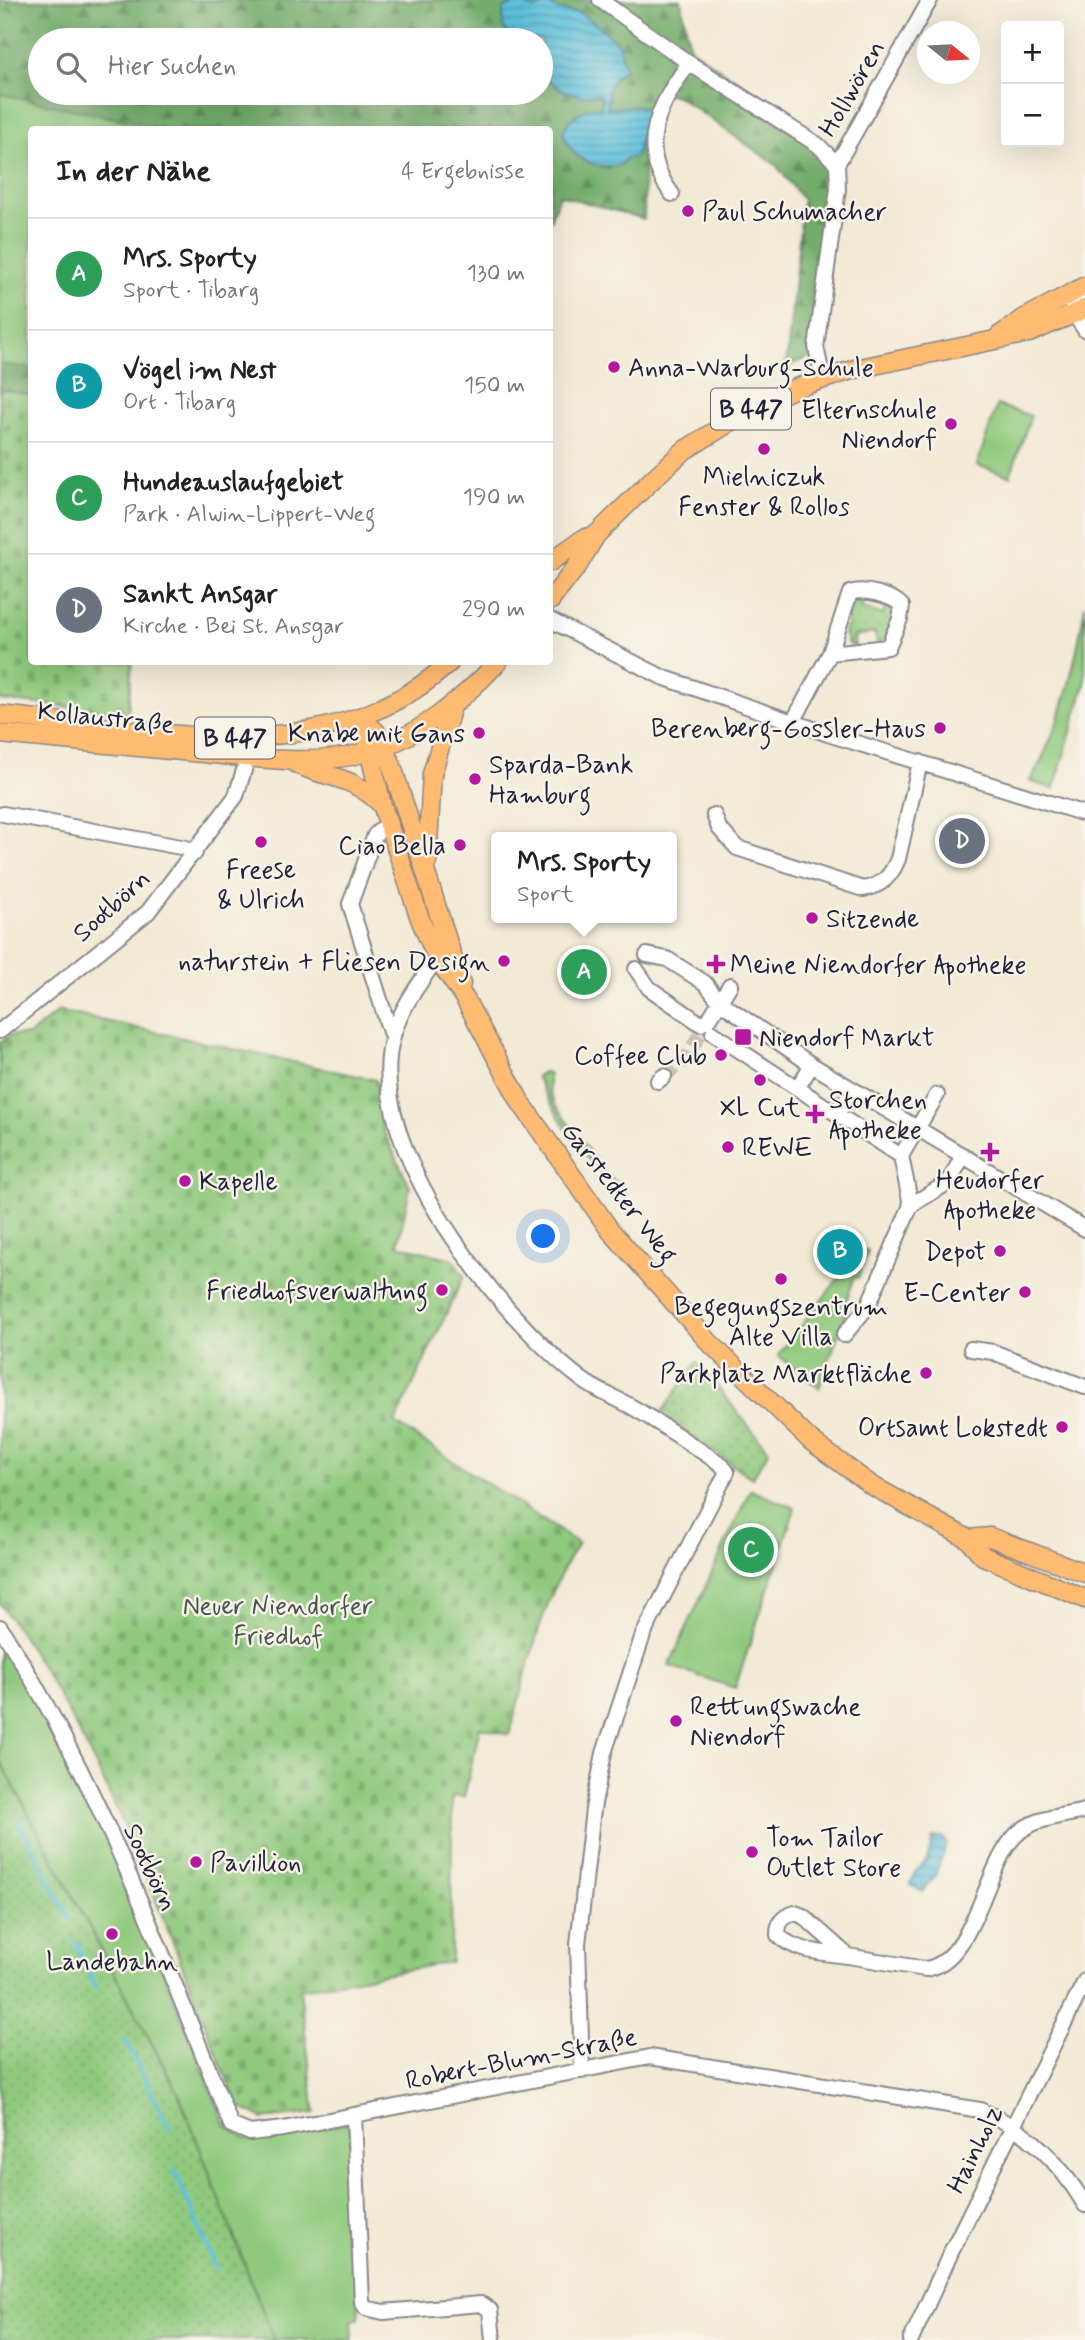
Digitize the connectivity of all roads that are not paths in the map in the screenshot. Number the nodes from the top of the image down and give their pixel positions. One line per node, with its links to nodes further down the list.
1 (600, 0): 3 (street)
2 (930, 0): 4 (street, Hollwören)
3 (689, 63): 4 (street); 5 (street)
4 (836, 164): 10 (street)
5 (673, 194)
6 (1081, 291): 7 (street); 9 (main road, B 447)
7 (1080, 311): 8 (street); 9 (main road, B 447)
8 (1085, 330)
9 (994, 340): 10 (main road, B 447)
10 (823, 379): 11 (main road, B 447)
11 (596, 535): 12 (main road, B 447); 13 (main road, B 447)
12 (553, 559)
13 (553, 597)
14 (553, 622): 21 (street)
15 (830, 653): 15 (street); 21 (street)
16 (446, 665): 20 (main road, B 447)
17 (495, 665): 18 (main road, B 447)
18 (453, 703): 23 (main road, B 447); 33 (main road)
19 (0, 715): 20 (main road, Kollaustraße / B 447)
20 (361, 717): 23 (main road, Garstedter Weg)
21 (793, 722): 26 (street)
22 (0, 734): 24 (main road, Kollaustraße / B 447)
23 (376, 749): 25 (main road, B 447); 27 (main road, Garstedter Weg); 33 (main road, Garstedter Weg)
24 (248, 757): 25 (main road, B 447); 32 (street, Sootbörn)
25 (288, 759): 27 (main road)
26 (920, 762): 29 (street); 30 (street)
27 (382, 805): 31 (main road, Garstedter Weg)
28 (3, 814): 32 (street)
29 (1085, 814)
30 (714, 815)
31 (388, 823): 35 (main road, Garstedter Weg); 42 (street)
32 (195, 853): 41 (street, Sootbörn)
33 (427, 876): 38 (main road, Garstedter Weg)
34 (647, 955): 39 (street)
35 (437, 958): 38 (main road, Garstedter Weg); 42 (street)
36 (636, 969): 40 (street)
37 (730, 985): 39 (street)
38 (465, 999): 56 (main road, Garstedter Weg)
39 (720, 1002): 40 (street); 43 (street)
40 (710, 1022): 44 (street)
41 (0, 1031)
42 (392, 1038): 63 (street)
43 (812, 1065): 44 (street); 45 (street)
44 (797, 1088): 47 (street)
45 (852, 1091): 47 (street); 48 (street)
46 (937, 1095): 48 (street)
47 (837, 1114): 50 (street)
48 (917, 1129): 49 (street); 50 (street)
49 (962, 1155): 51 (street); 52 (street)
50 (901, 1156): 51 (street)
51 (911, 1205): 53 (street)
52 (1083, 1223)
53 (844, 1335)
54 (971, 1349): 55 (street)
55 (1085, 1387)
56 (968, 1539): 57 (main road, Garstedter Weg); 58 (main road, Garstedter Weg)
57 (1085, 1573)
58 (1085, 1599)
59 (0, 1627): 66 (street, Sootbörn)
60 (1085, 1811): 61 (street)
61 (848, 1956)
62 (1085, 1981): 65 (street, Hainholz)
63 (582, 2071): 64 (street, Robert-Blum-Straße); 65 (street, Robert-Blum-Straße)
64 (354, 2116): 66 (street, Robert-Blum-Straße); 68 (street)
65 (1013, 2126): 67 (street, Robert-Blum-Straße); 69 (street, Hainholz)
66 (243, 2131)
67 (1085, 2205)
68 (493, 2340)
69 (911, 2340)

